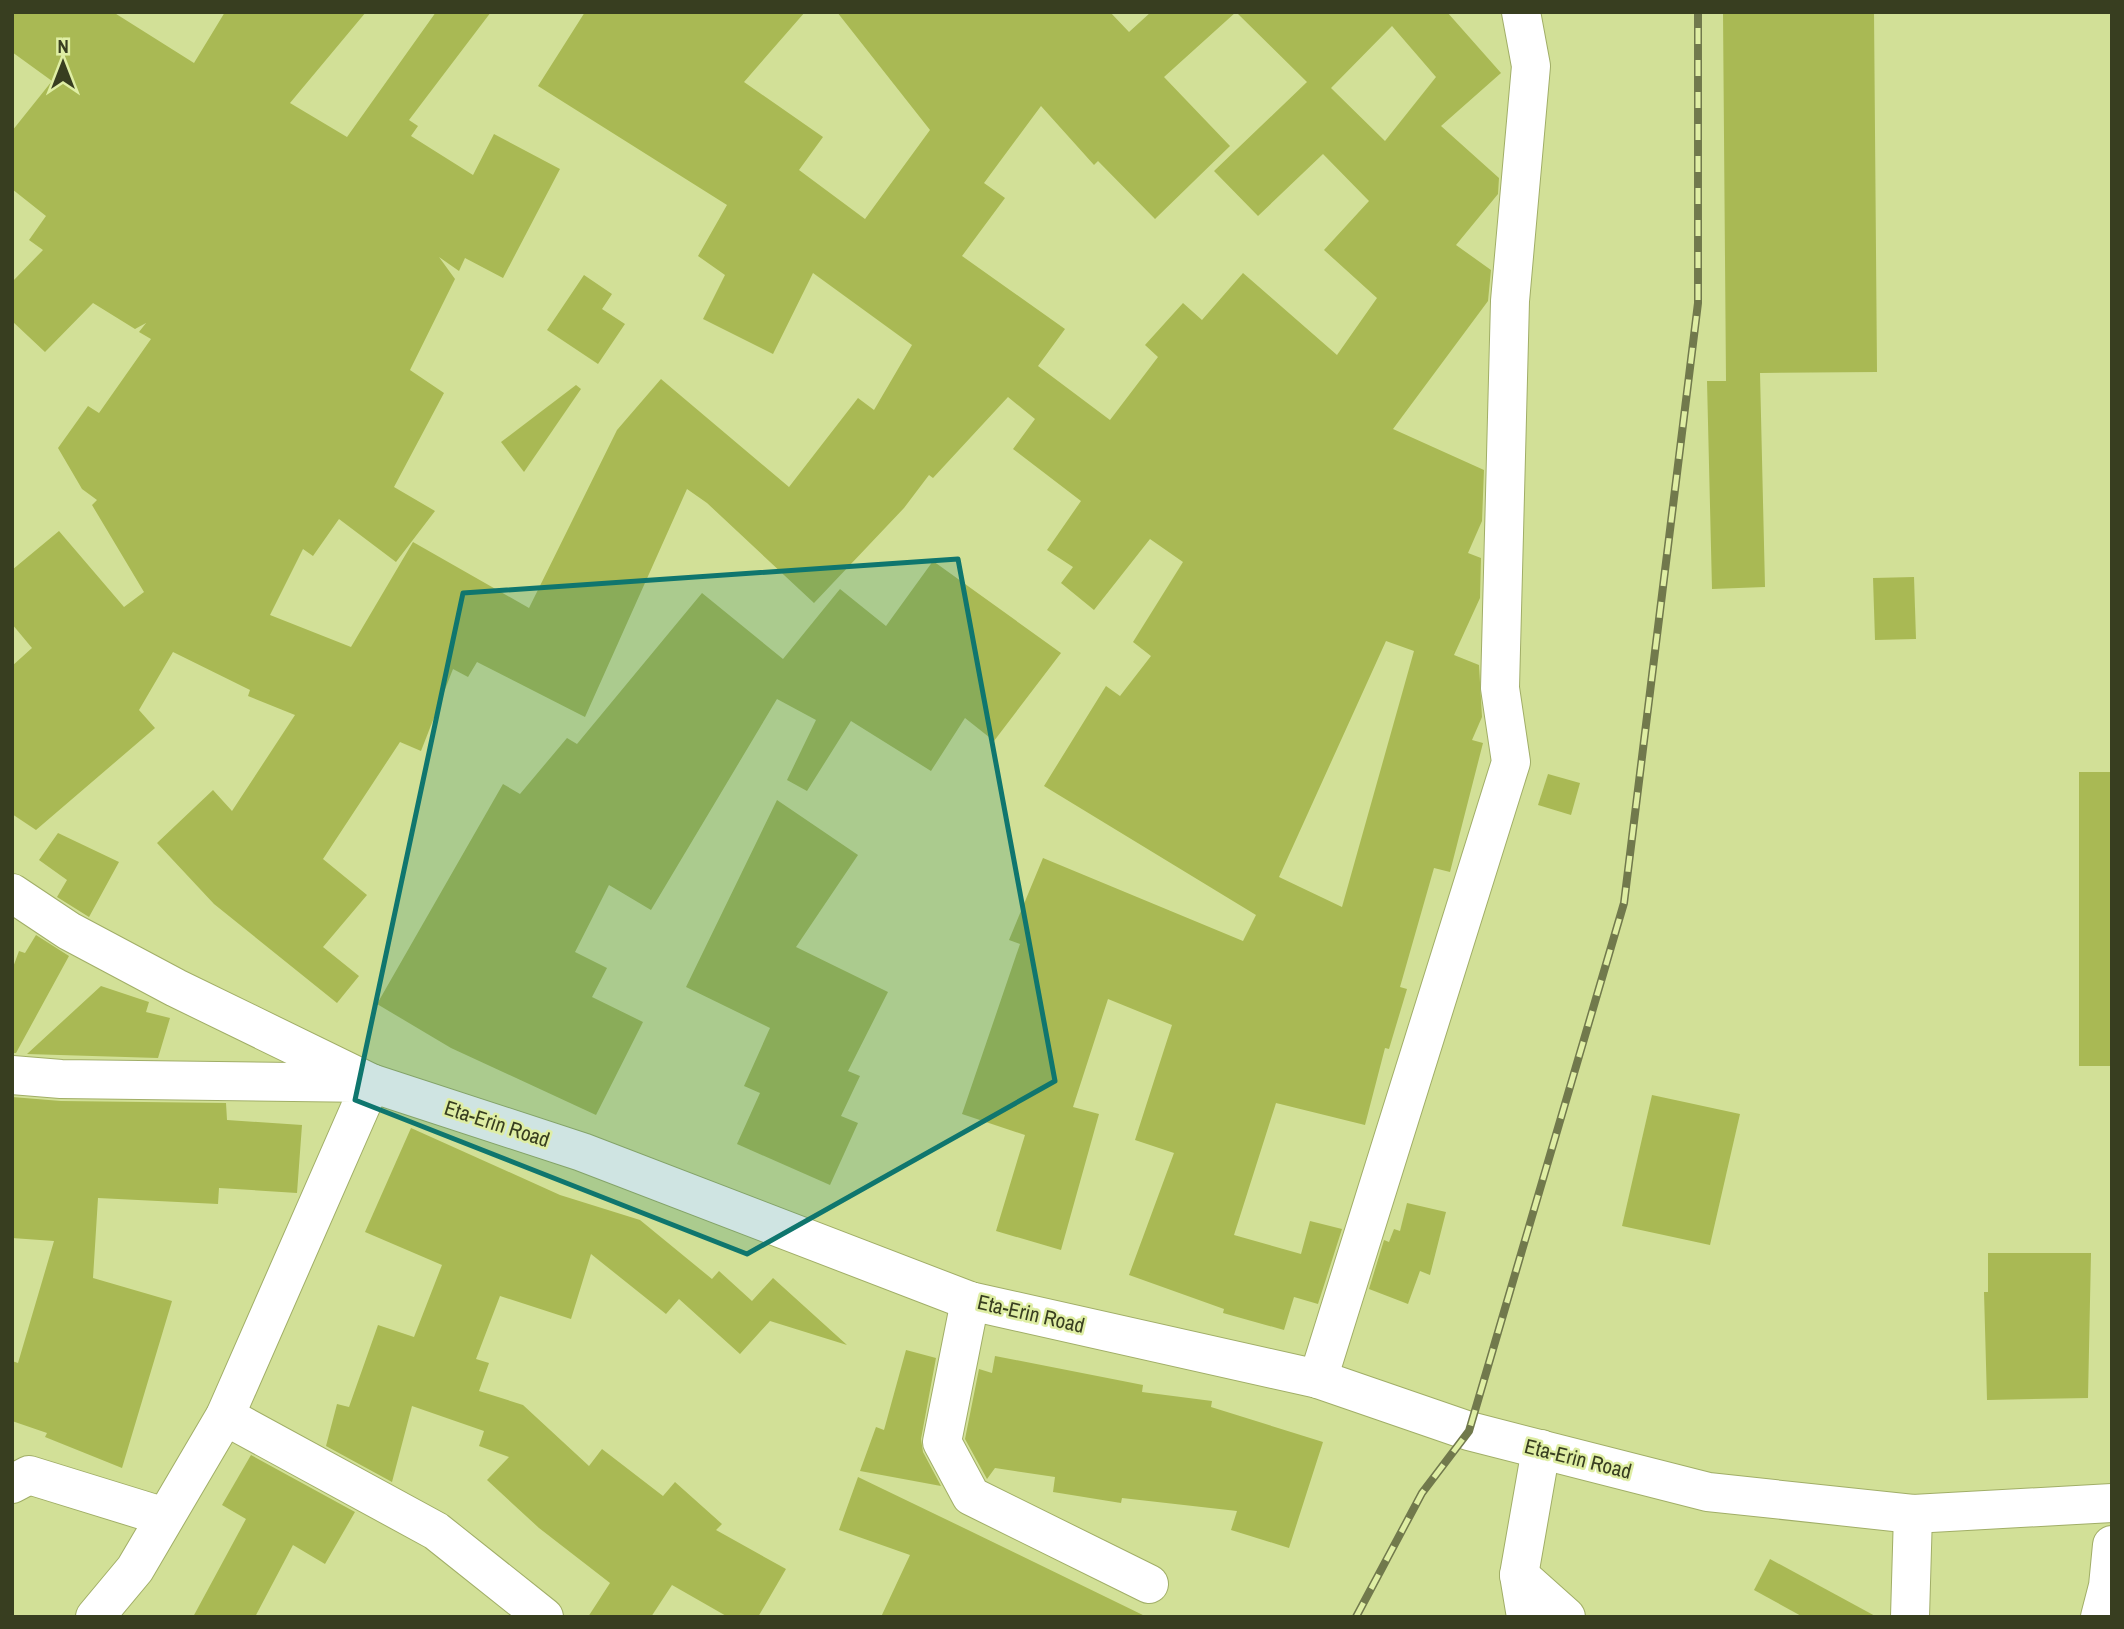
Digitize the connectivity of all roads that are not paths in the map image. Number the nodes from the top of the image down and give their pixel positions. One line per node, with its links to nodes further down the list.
1 (1521, 12): 6 (street)
2 (12, 892): 4 (street, Eta-Erin Road)
3 (12, 1075): 4 (street)
4 (371, 1083): 5 (street, Eta-Erin Road); 7 (street)
5 (970, 1301): 6 (street, Eta-Erin Road); 15 (street)
6 (1318, 1379): 8 (street, Eta-Erin Road)
7 (225, 1416): 12 (street); 17 (street)
8 (1541, 1449): 11 (street, Eta-Erin Road); 14 (street)
9 (12, 1484): 12 (street)
10 (2112, 1503): 11 (street, Eta-Erin Road)
11 (1913, 1514): 20 (street)
12 (165, 1517): 16 (street)
13 (2112, 1545): 21 (street)
14 (1519, 1575): 18 (street); 19 (street)
15 (1149, 1584)
16 (95, 1617)
17 (544, 1617)
18 (1526, 1617)
19 (1566, 1617)
20 (1910, 1617)
21 (2100, 1617)

